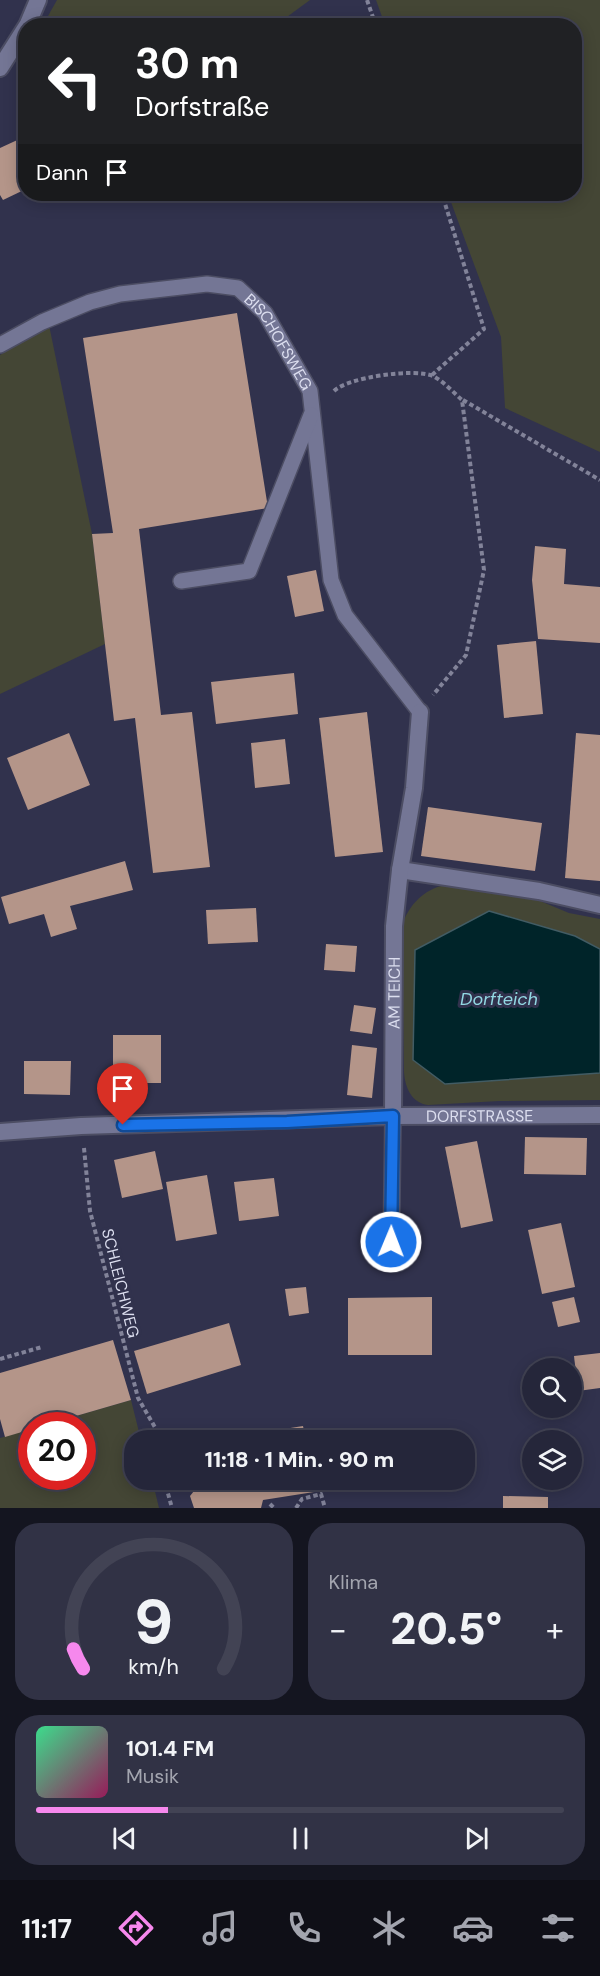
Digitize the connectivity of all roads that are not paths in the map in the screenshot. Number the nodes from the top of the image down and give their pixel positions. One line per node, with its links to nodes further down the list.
1 (38, 0): 2 (street)
2 (30, 18)
3 (18, 39): 4 (street)
4 (0, 68)
5 (0, 345): 6 (lane, BISCHOFSWEG)
6 (312, 412): 7 (lane, BISCHOFSWEG); 8 (lane)
7 (181, 581)
8 (420, 712): 9 (street, AM TEICH)
9 (400, 870): 10 (street); 12 (street, AM TEICH)
10 (600, 905)
11 (600, 1115): 12 (street, DORFSTRASSE)
12 (393, 1116): 13 (street, DORFSTRASSE); 14 (lane)
13 (0, 1132)
14 (391, 1263)

